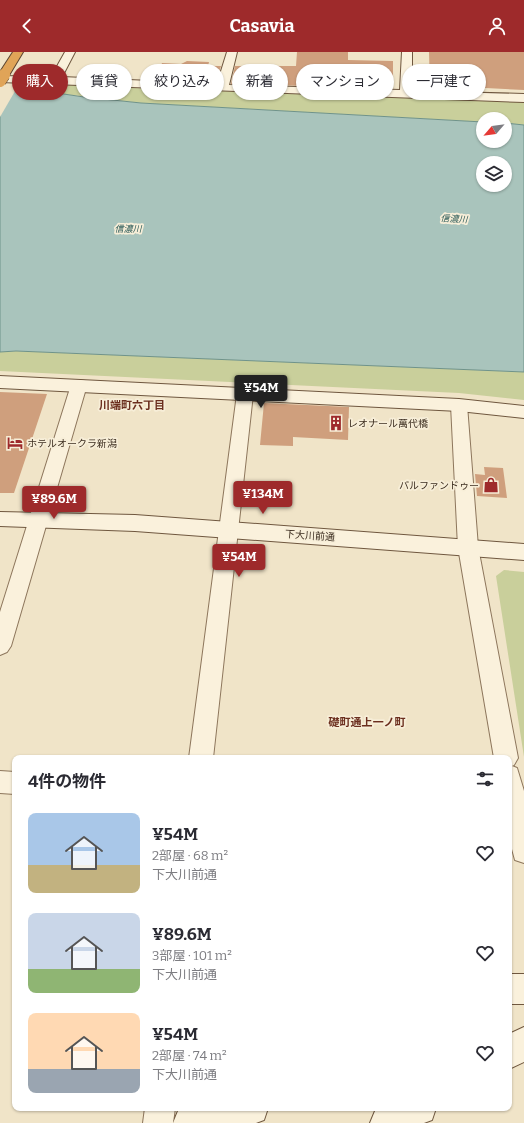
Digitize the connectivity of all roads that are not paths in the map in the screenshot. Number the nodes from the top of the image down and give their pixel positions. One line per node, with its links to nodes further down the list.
1 (18, 52): 7 (highway)
2 (70, 52): 5 (street)
3 (232, 52): 10 (street)
4 (407, 52): 6 (street)
5 (63, 64)
6 (407, 64)
7 (1, 78): 8 (street)
8 (12, 78)
9 (68, 81): 11 (street)
10 (224, 81)
11 (140, 84)
12 (224, 88): 13 (street)
13 (402, 94)
14 (486, 97): 15 (street)
15 (524, 98)
16 (0, 382): 17 (street)
17 (79, 385): 18 (street); 22 (street)
18 (245, 394): 19 (street); 23 (street)
19 (459, 405): 20 (street); 24 (street)
20 (524, 412)
21 (0, 519): 22 (street, 下大川前通)
22 (38, 519): 23 (street, 下大川前通); 26 (street)
23 (229, 529): 24 (street, 下大川前通); 27 (street)
24 (468, 547): 25 (street, 下大川前通); 28 (street)
25 (524, 552)
26 (0, 646)
27 (201, 755)
28 (505, 755)
29 (0, 782): 30 (street)
30 (12, 783)
31 (512, 809): 32 (street)
32 (524, 851)
33 (524, 989): 34 (street)
34 (512, 990)
35 (524, 1043): 36 (street)
36 (512, 1051)
37 (160, 1111): 40 (street)
38 (240, 1111): 41 (street)
39 (413, 1111): 42 (street)
40 (158, 1123)
41 (190, 1123)
42 (387, 1123)

